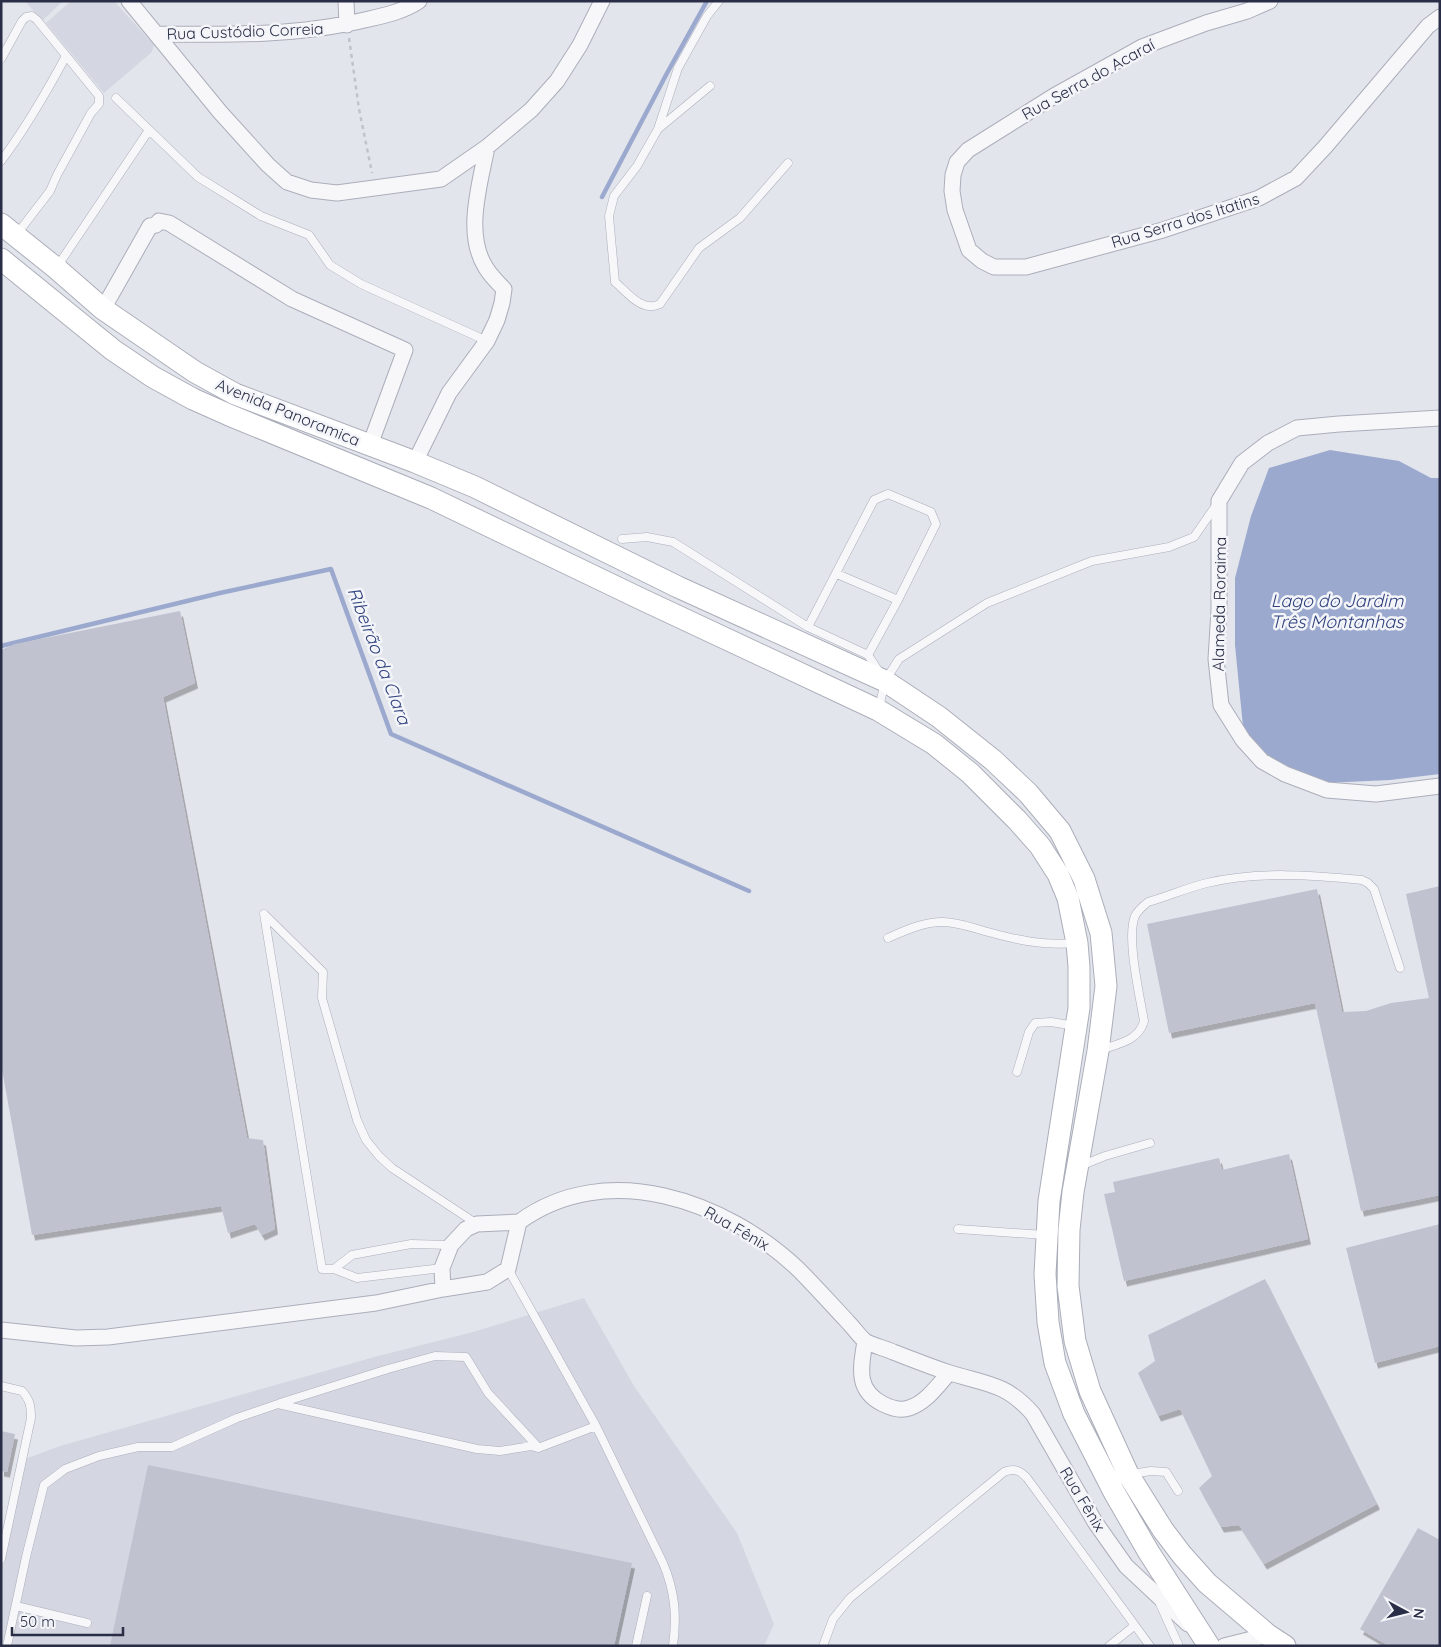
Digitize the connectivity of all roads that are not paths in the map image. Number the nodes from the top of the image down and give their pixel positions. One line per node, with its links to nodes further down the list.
1 (129, 1): 9 (street)
2 (346, 1): 8 (street)
3 (419, 1): 8 (street, Rua Custódio Correia)
4 (602, 1): 16 (street)
5 (719, 1): 14 (lane)
6 (1270, 1): 19 (street, Rua Serra do Acaraí)
7 (1440, 17): 19 (street, Rua Serra dos Itatins)
8 (347, 24): 9 (street, Rua Custódio Correia)
9 (157, 34): 16 (street)
10 (66, 56): 11 (lane); 17 (lane); 20 (lane)
11 (1, 59)
12 (710, 86): 14 (lane)
13 (116, 98): 15 (lane)
14 (658, 128): 18 (lane)
15 (149, 130): 22 (lane); 24 (lane)
16 (487, 148): 24 (street)
17 (1, 161)
18 (788, 163)
19 (953, 175)
20 (8, 230): 22 (main road, Avenida Panoramica)
21 (1, 259): 35 (main road, Avenida Panoramica)
22 (56, 268): 23 (main road, Avenida Panoramica)
23 (103, 309): 26 (main road, Avenida Panoramica); 26 (street)
24 (487, 341): 27 (street)
25 (1440, 418): 28 (street)
26 (370, 445): 27 (main road, Avenida Panoramica)
27 (415, 462): 34 (main road, Avenida Panoramica)
28 (1219, 502): 34 (lane); 36 (street, Alameda Roraima)
29 (622, 539): 32 (lane)
30 (836, 574): 31 (lane); 31 (lane); 32 (lane)
31 (898, 600): 33 (lane)
32 (808, 627): 33 (lane)
33 (868, 655): 34 (lane)
34 (885, 681): 35 (lane); 41 (main road, Avenida Panoramica)
35 (878, 710): 38 (main road, Avenida Panoramica)
36 (1440, 786)
37 (888, 938): 38 (lane)
38 (1077, 943): 40 (main road, Avenida Panoramica)
39 (1400, 968): 41 (lane)
40 (1076, 1026): 42 (lane); 48 (main road, Avenida Panoramica)
41 (1098, 1051): 44 (main road, Avenida Panoramica)
42 (1017, 1072)
43 (1150, 1143): 44 (lane)
44 (1077, 1168): 61 (main road, Avenida Panoramica)
45 (519, 1222): 46 (street); 52 (street); 55 (street, Rua Fênix)
46 (477, 1224): 49 (street); 51 (lane)
47 (958, 1229): 48 (lane)
48 (1047, 1235): 77 (main road, Avenida Panoramica)
49 (451, 1245): 50 (street); 51 (lane)
50 (442, 1268): 51 (lane); 53 (street)
51 (334, 1269)
52 (508, 1269): 53 (street); 59 (lane)
53 (443, 1289): 54 (street)
54 (1, 1330)
55 (865, 1341): 56 (street, Rua Fênix); 56 (street)
56 (949, 1373): 64 (street, Rua Fênix)
57 (1, 1386): 63 (lane)
58 (278, 1404): 60 (lane); 60 (lane); 66 (lane)
59 (596, 1426): 60 (lane); 73 (lane)
60 (538, 1448)
61 (1128, 1474): 62 (lane); 69 (main road, Avenida Panoramica)
62 (1178, 1491)
63 (1, 1559)
64 (1156, 1595): 76 (lane); 77 (street, Rua Fênix)
65 (647, 1596): 72 (lane)
66 (16, 1606): 67 (lane); 71 (lane)
67 (87, 1623)
68 (1134, 1626): 70 (lane); 74 (lane); 75 (lane)
69 (1276, 1640): 78 (street)
70 (825, 1644)
71 (7, 1646)
72 (636, 1646)
73 (673, 1646)
74 (1109, 1646)
75 (1150, 1646)
76 (1179, 1646)
77 (1209, 1646)
78 (1224, 1646)

